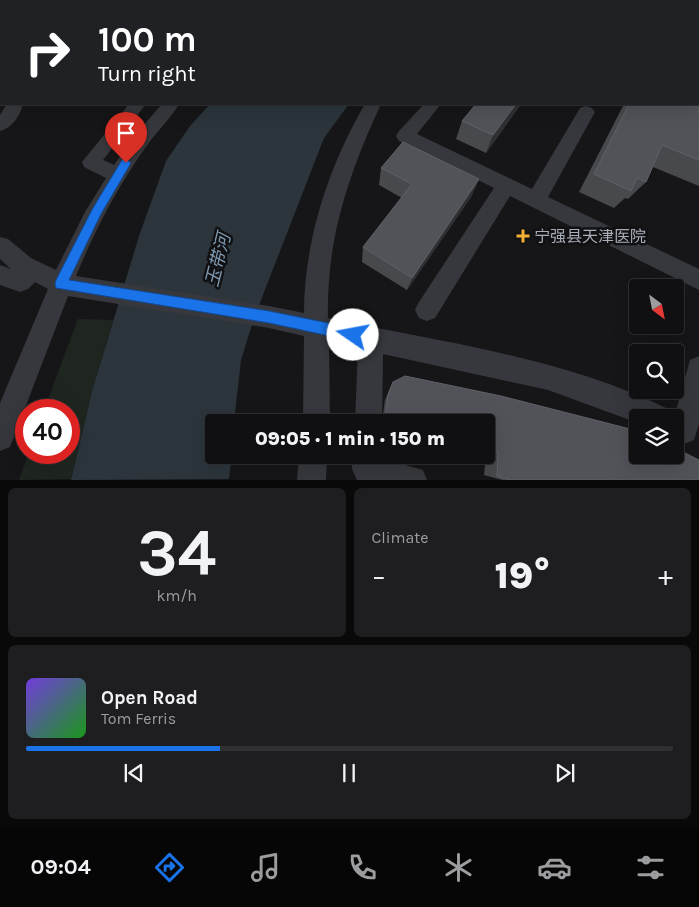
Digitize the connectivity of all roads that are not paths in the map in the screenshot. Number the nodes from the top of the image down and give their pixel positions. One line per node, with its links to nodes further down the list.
1 (15, 105): 7 (street)
2 (137, 105): 8 (street)
3 (170, 105): 8 (street)
4 (372, 105): 17 (street)
5 (432, 105): 9 (street)
6 (586, 112): 10 (street)
7 (0, 125)
8 (118, 175): 15 (street)
9 (506, 186): 10 (street); 16 (street)
10 (536, 200): 14 (street)
11 (0, 246): 12 (street)
12 (32, 270): 13 (street); 15 (street)
13 (0, 275)
14 (699, 280)
15 (61, 284): 17 (street); 24 (street)
16 (427, 310)
17 (317, 327): 18 (street); 21 (street)
18 (371, 339): 20 (street); 22 (street)
19 (699, 369): 23 (street)
20 (638, 409)
21 (317, 414)
22 (368, 414)
23 (686, 431)
24 (0, 437)
25 (312, 464): 27 (street)
26 (366, 464): 28 (street)
27 (311, 480)
28 (413, 480)

